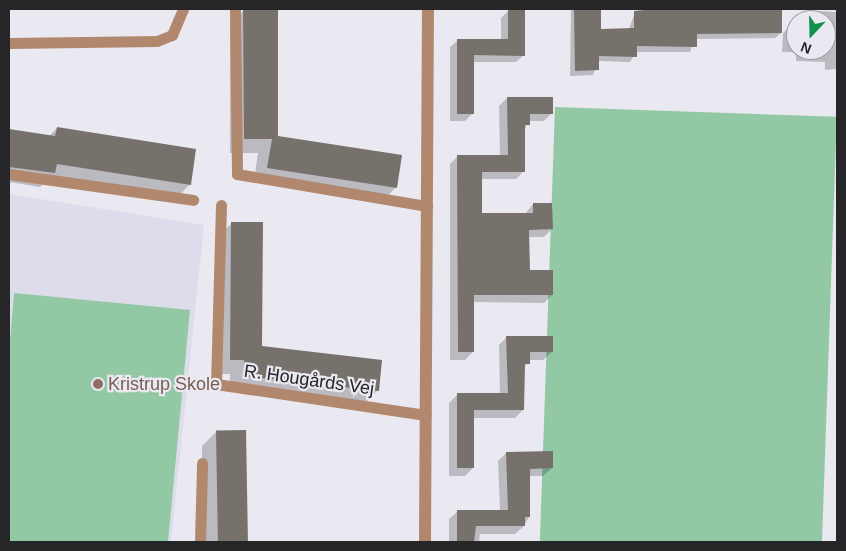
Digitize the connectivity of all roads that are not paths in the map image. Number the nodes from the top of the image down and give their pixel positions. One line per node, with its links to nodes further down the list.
1 (183, 9): 4 (lane)
2 (235, 9): 8 (lane)
3 (428, 9): 8 (street)
4 (9, 43)
5 (9, 174): 6 (lane)
6 (193, 200)
7 (221, 205): 9 (lane, R. Hougårds Vej)
8 (427, 206): 9 (street)
9 (426, 415): 12 (street)
10 (202, 463): 11 (lane)
11 (200, 542)
12 (426, 542)

